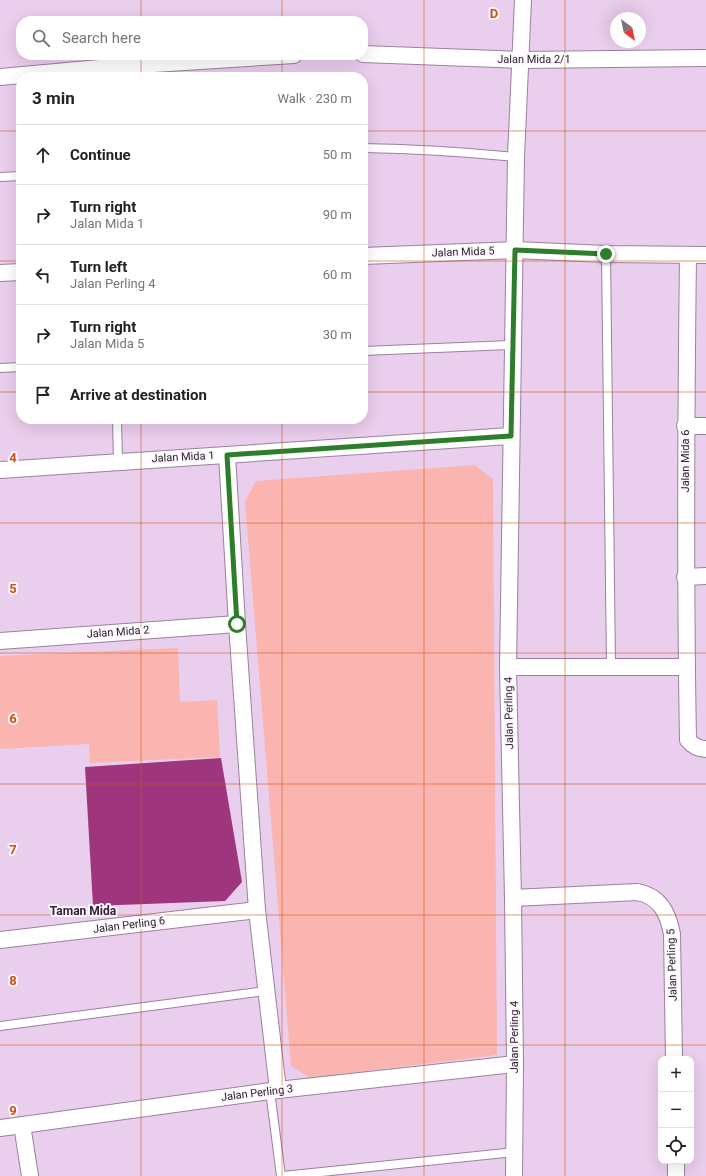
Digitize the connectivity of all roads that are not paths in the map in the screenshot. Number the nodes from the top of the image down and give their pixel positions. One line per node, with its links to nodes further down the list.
1 (523, 0): 5 (street, Jalan Perling 4)
2 (368, 54): 5 (street, Jalan Mida 2/1)
3 (706, 58): 5 (street, Jalan Mida 2/1)
4 (243, 60): 6 (street)
5 (520, 60): 10 (street, Jalan Perling 4)
6 (122, 72)
7 (16, 76): 8 (street)
8 (0, 77)
9 (368, 148): 10 (lane)
10 (516, 157): 13 (street, Jalan Perling 4)
11 (16, 176): 12 (lane)
12 (0, 177)
13 (515, 250): 14 (street, Jalan Mida 5); 17 (street, Jalan Mida 5); 20 (street, Jalan Perling 4)
14 (606, 254): 15 (street, Jalan Mida 5); 36 (lane)
15 (688, 255): 16 (street, Jalan Mida 5); 25 (street, Jalan Mida 6)
16 (706, 255)
17 (368, 256)
18 (16, 272): 19 (street)
19 (0, 273)
20 (513, 345): 21 (lane); 27 (street, Jalan Perling 4)
21 (368, 350)
22 (16, 367): 23 (lane)
23 (0, 368)
24 (117, 424): 29 (lane)
25 (686, 426): 26 (street); 32 (street, Jalan Mida 6)
26 (706, 426)
27 (511, 436): 28 (street, Jalan Mida 1); 35 (street, Jalan Perling 4)
28 (227, 455): 29 (street, Jalan Mida 1); 33 (street)
29 (118, 461): 30 (street, Jalan Mida 1)
30 (0, 470)
31 (706, 576): 32 (street)
32 (685, 577): 37 (street, Jalan Mida 6)
33 (237, 624): 34 (street, Jalan Mida 2); 40 (street)
34 (0, 641)
35 (508, 667): 36 (street); 39 (street, Jalan Perling 4)
36 (611, 667): 37 (street)
37 (686, 667): 38 (street)
38 (706, 749)
39 (513, 898): 44 (street, Jalan Perling 5); 45 (street, Jalan Perling 4)
40 (257, 910): 41 (street, Jalan Perling 6); 42 (street)
41 (0, 940)
42 (266, 991): 43 (lane); 46 (street)
43 (0, 1026)
44 (674, 1056)
45 (515, 1064): 46 (street, Jalan Perling 3); 49 (street, Jalan Perling 4)
46 (274, 1091): 47 (street, Jalan Perling 3); 52 (lane)
47 (22, 1125): 48 (street, Jalan Perling 3); 51 (street)
48 (0, 1128)
49 (514, 1152): 52 (lane); 53 (street, Jalan Perling 4)
50 (676, 1164): 54 (street)
51 (30, 1176)
52 (282, 1176)
53 (514, 1176)
54 (676, 1176)

